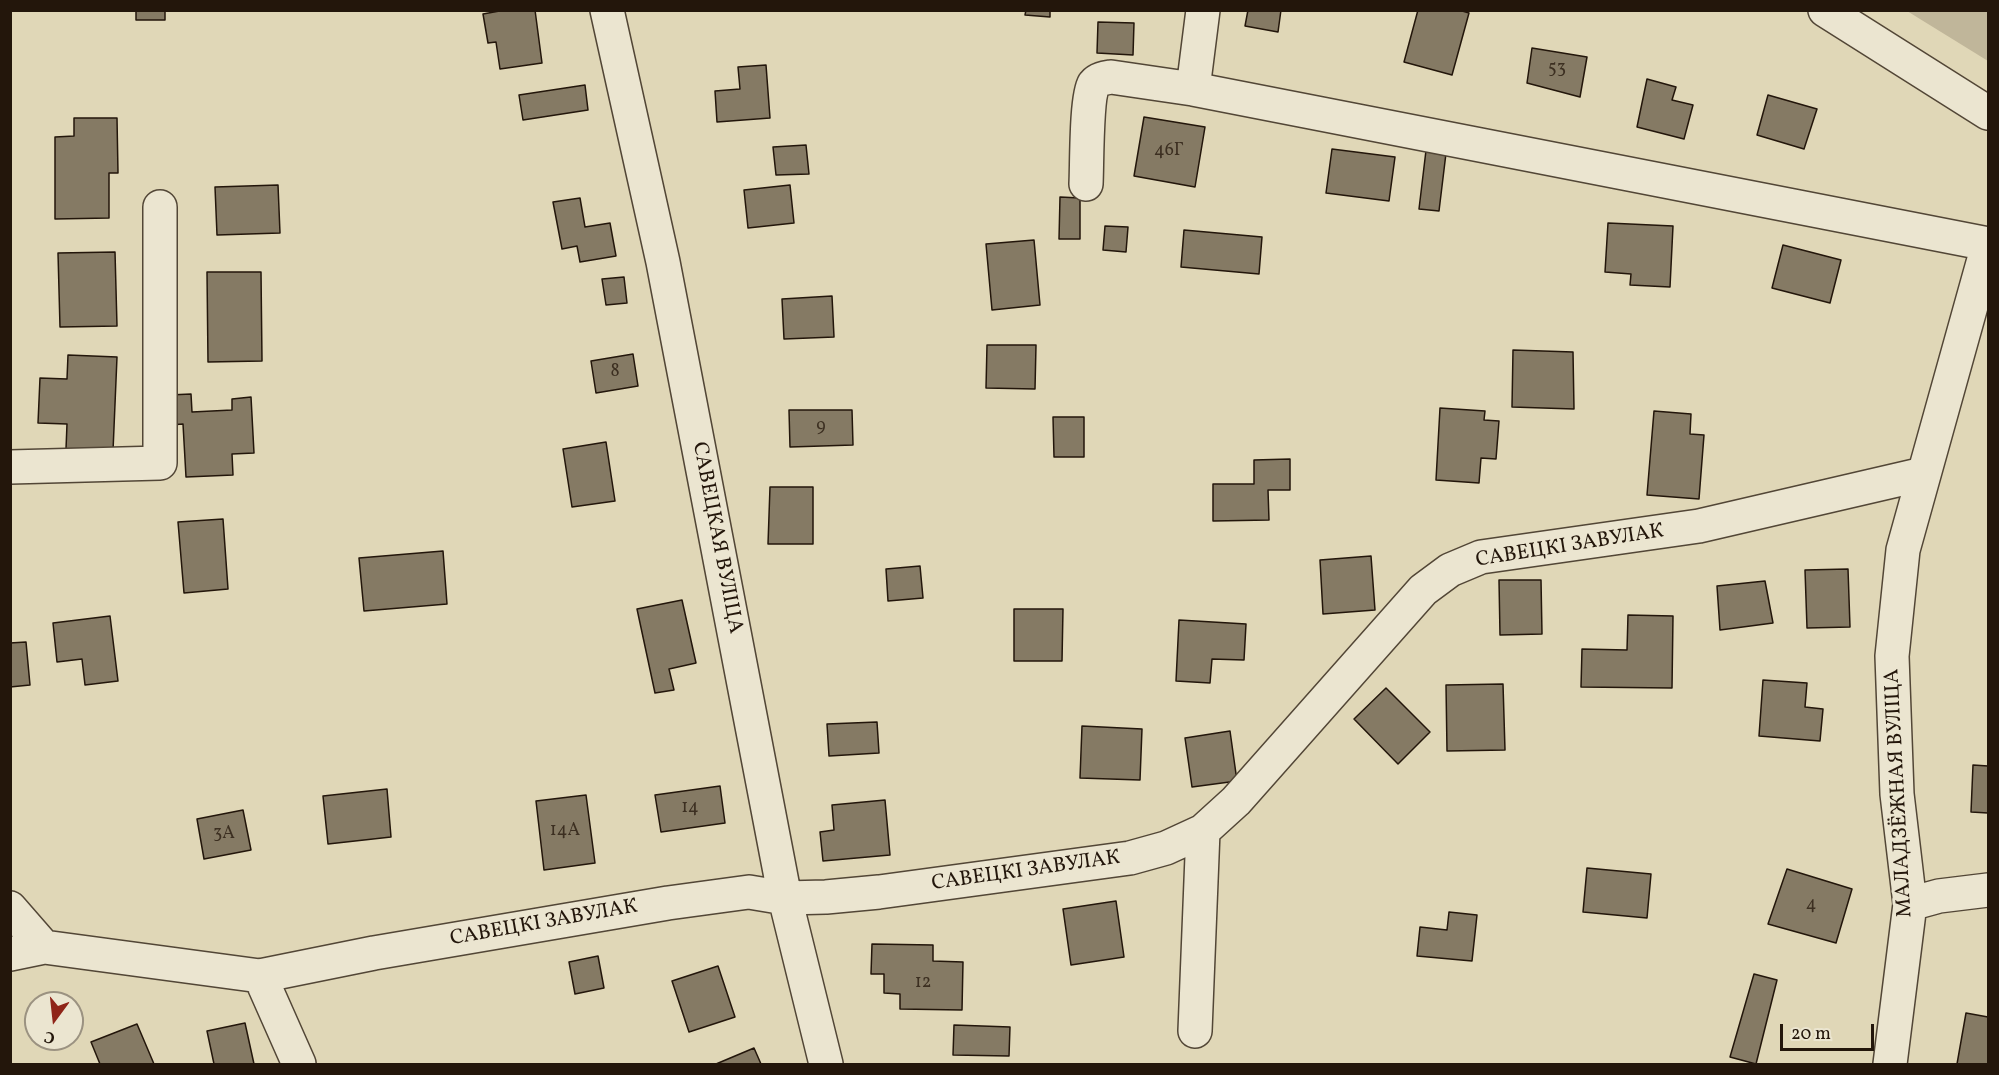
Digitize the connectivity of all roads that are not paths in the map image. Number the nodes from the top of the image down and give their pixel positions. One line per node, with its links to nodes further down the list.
1 (607, 10): 13 (street, САВЕЦКАЯ ВУЛІЦА)
2 (1203, 10): 4 (street)
3 (1825, 10): 5 (street)
4 (1193, 89): 6 (street); 8 (street)
5 (1989, 113)
6 (1086, 184)
7 (160, 207): 9 (street)
8 (1989, 244): 10 (street, МАЛАДЗЁЖНАЯ ВУЛІЦА)
9 (10, 467)
10 (1923, 474): 11 (street, САВЕЦКІ ЗАВУЛАК); 14 (street, МАЛАДЗЁЖНАЯ ВУЛІЦА)
11 (1203, 831): 13 (street, САВЕЦКІ ЗАВУЛАК); 19 (street)
12 (1989, 890): 14 (street)
13 (785, 898): 18 (street, САВЕЦКІ ЗАВУЛАК); 21 (street, САВЕЦКАЯ ВУЛІЦА)
14 (1910, 904): 22 (street, МАЛАДЗЁЖНАЯ ВУЛІЦА)
15 (10, 908): 16 (street)
16 (44, 947): 17 (street, САВЕЦКІ ЗАВУЛАК); 18 (street, САВЕЦКІ ЗАВУЛАК)
17 (10, 954)
18 (260, 976): 20 (street)
19 (1196, 1032)
20 (299, 1065)
21 (826, 1065)
22 (1890, 1065)

